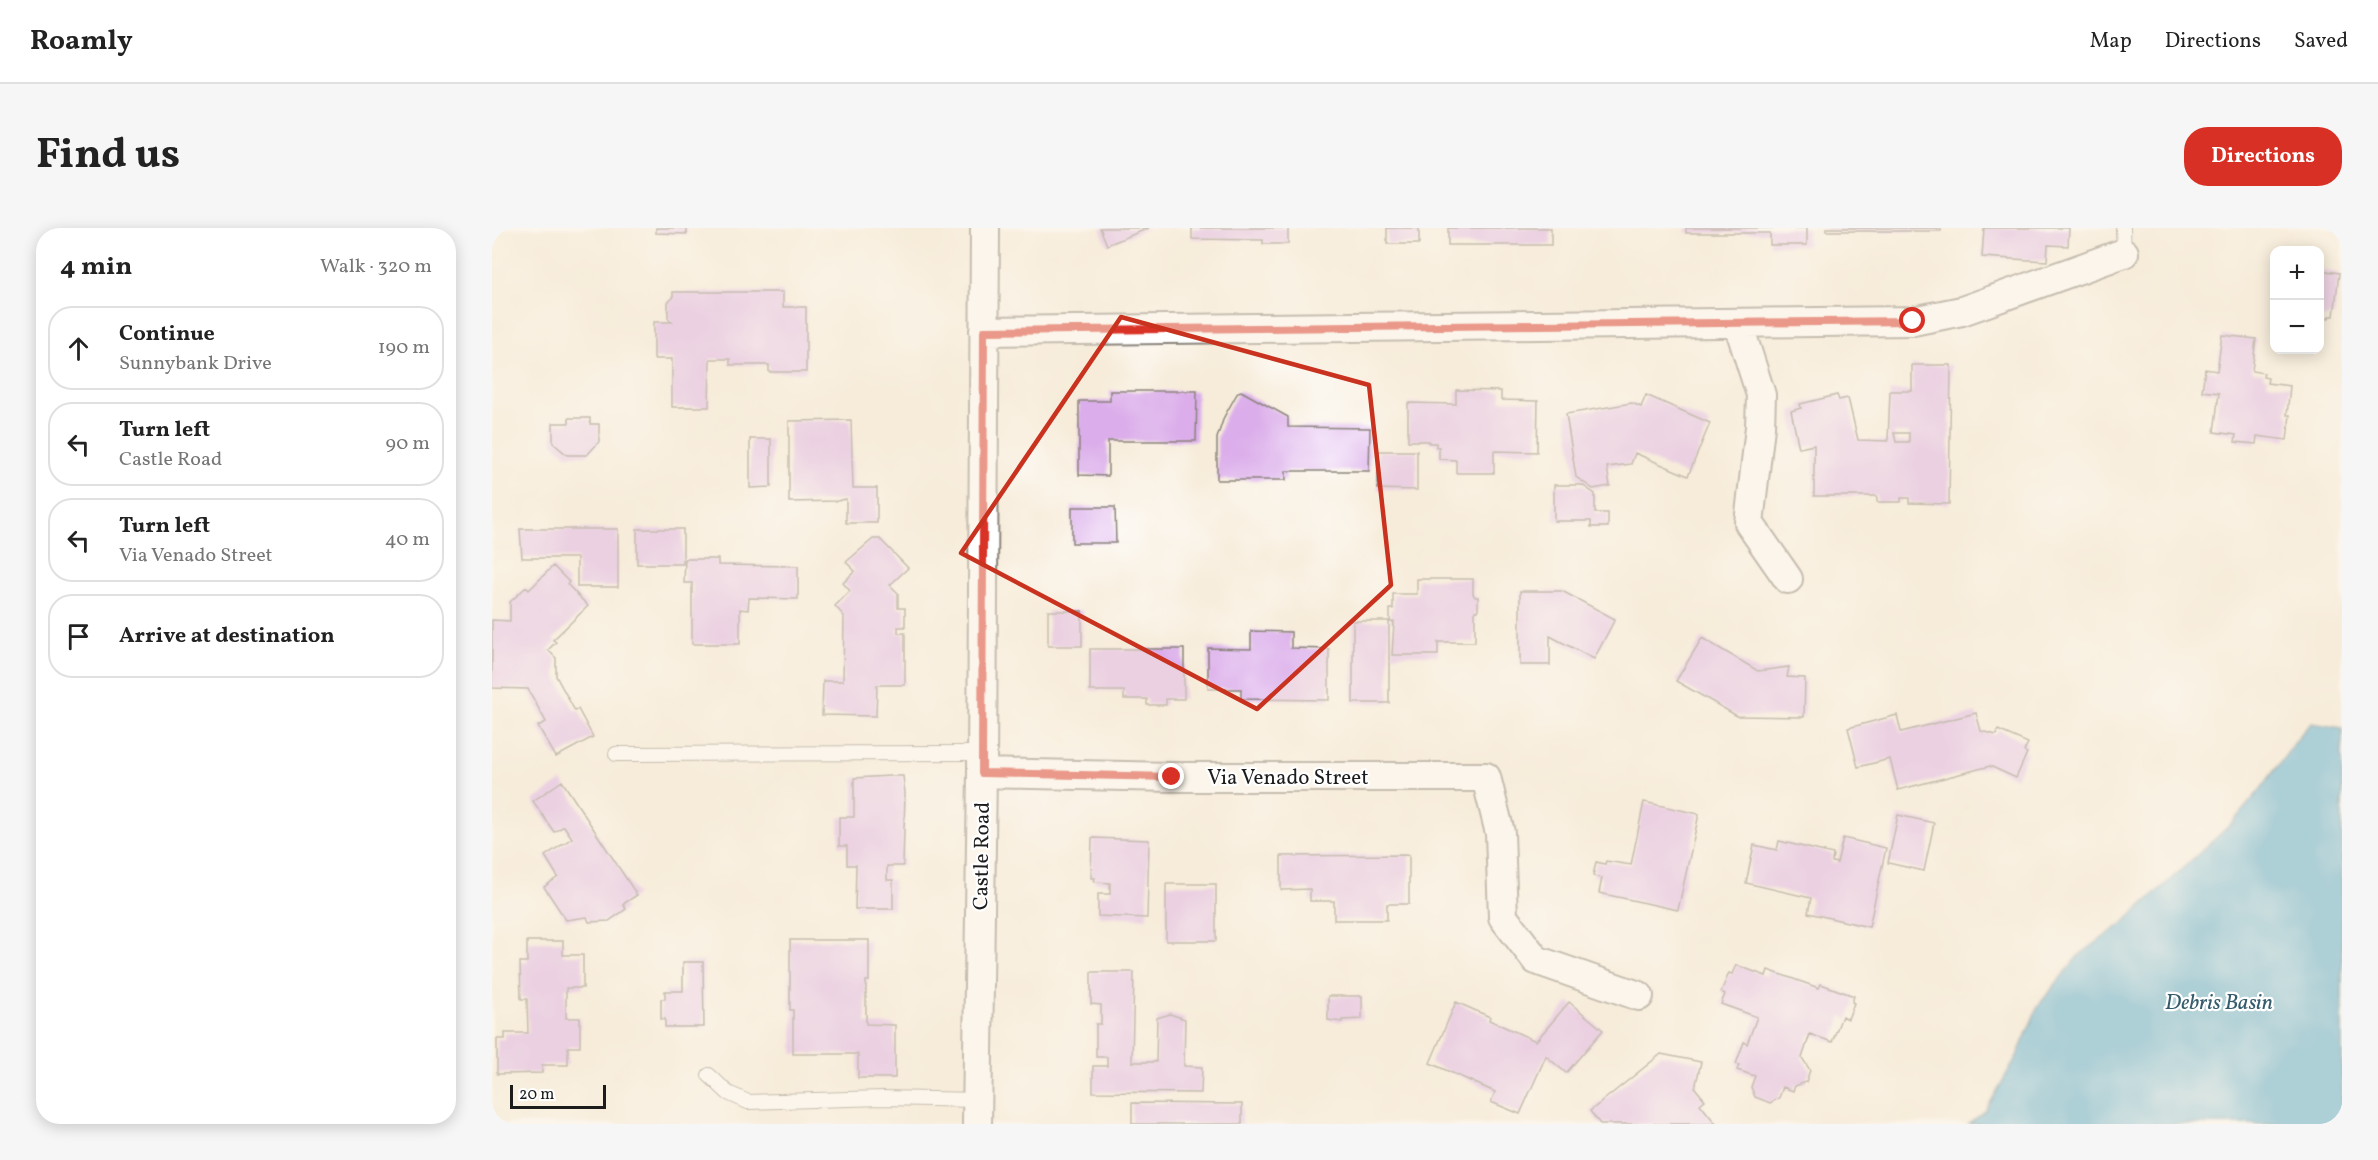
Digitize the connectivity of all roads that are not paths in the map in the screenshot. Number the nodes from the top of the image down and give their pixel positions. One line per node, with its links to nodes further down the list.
1 (985, 228): 4 (street, Castle Road)
2 (2123, 241): 3 (street)
3 (1738, 323): 4 (street); 5 (street)
4 (984, 331): 7 (street, Castle Road)
5 (1788, 579)
6 (616, 754): 7 (lane)
7 (982, 763): 8 (street, Via Venado Street); 10 (street, Castle Road)
8 (1639, 996)
9 (709, 1075): 10 (lane)
10 (978, 1112)

